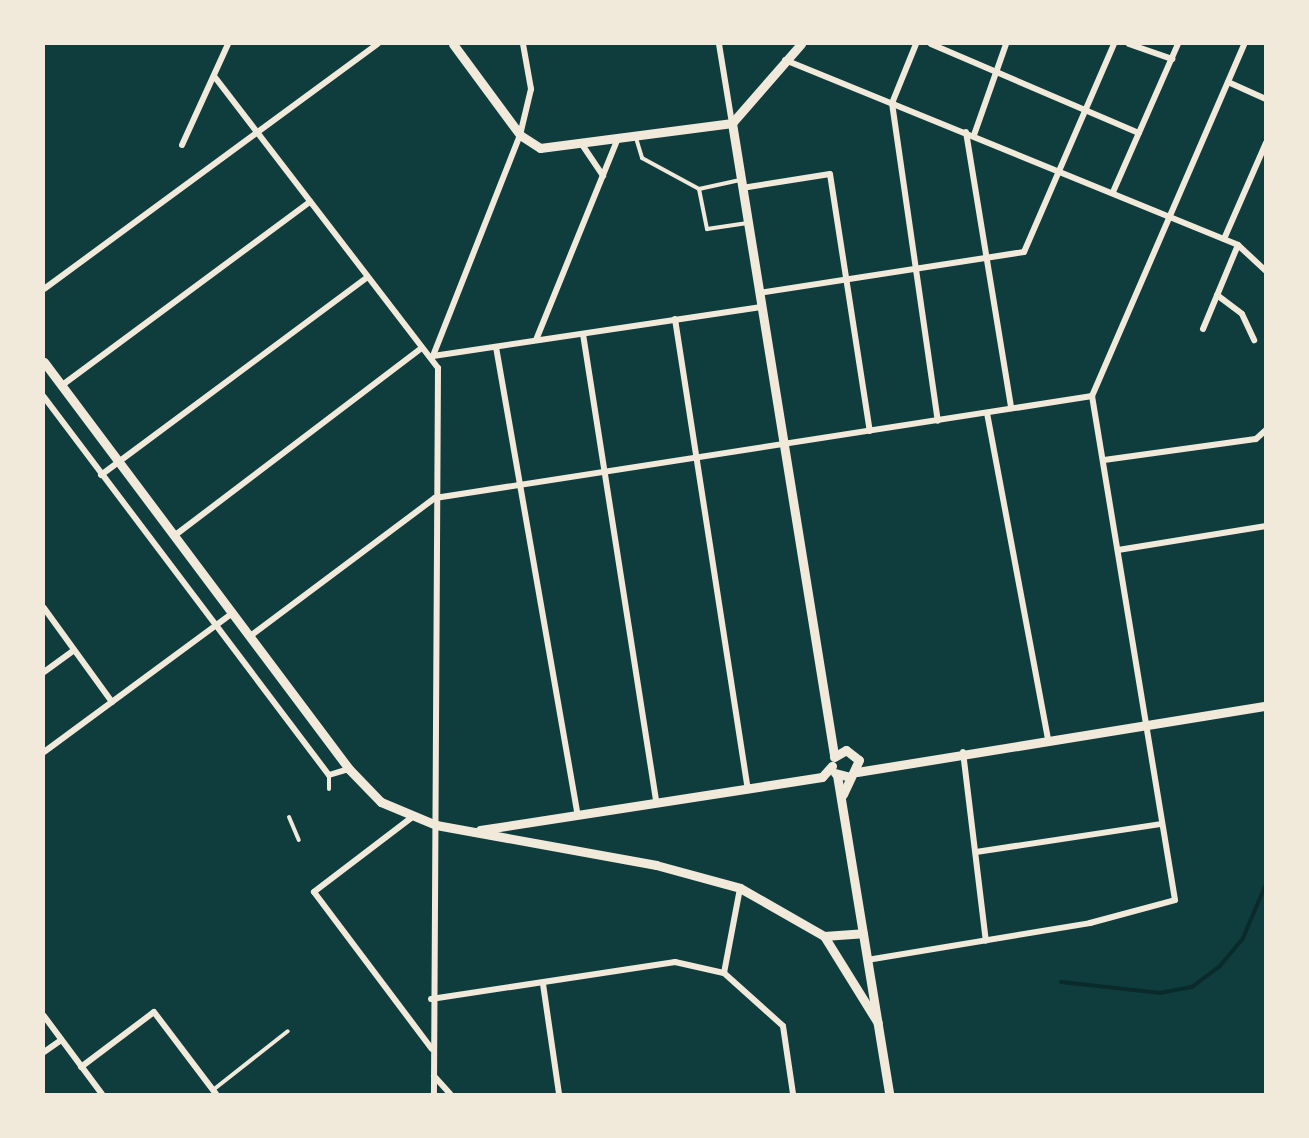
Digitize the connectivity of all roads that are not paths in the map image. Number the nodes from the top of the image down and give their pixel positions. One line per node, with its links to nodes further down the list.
1 (228, 44): 17 (street)
2 (378, 44): 24 (street)
3 (453, 44): 26 (street)
4 (523, 44): 26 (street)
5 (719, 44): 22 (street)
6 (801, 44): 15 (street)
7 (916, 44): 20 (street)
8 (931, 44): 16 (street)
9 (1006, 44): 16 (street)
10 (1114, 44): 21 (street)
11 (1128, 44): 14 (street)
12 (1178, 44): 14 (street)
13 (1244, 44): 18 (street)
14 (1172, 59): 25 (street)
15 (785, 60): 20 (street); 22 (street)
16 (997, 71): 21 (street); 27 (street)
17 (214, 75): 24 (street); 31 (street)
18 (1228, 82): 19 (street); 39 (street)
19 (1266, 99)
20 (892, 104): 23 (street); 44 (street)
21 (1085, 110): 25 (street); 33 (street)
22 (732, 123): 28 (street); 35 (street)
23 (966, 132): 27 (street); 43 (street)
24 (257, 133): 38 (street); 48 (street)
25 (1139, 133): 37 (street)
26 (520, 135): 32 (street); 59 (street)
27 (974, 135): 33 (street)
28 (636, 138): 29 (street); 36 (lane)
29 (617, 141): 32 (street); 34 (street)
30 (1266, 143): 41 (street)
31 (182, 145)
32 (583, 146): 34 (street)
33 (1060, 168): 37 (street); 43 (street)
34 (603, 176): 55 (street)
35 (742, 184): 36 (lane); 40 (street); 47 (street)
36 (699, 189): 40 (lane)
37 (1113, 192): 39 (street)
38 (310, 202): 46 (street); 61 (street)
39 (1169, 216): 41 (street); 62 (street)
40 (748, 223): 49 (street)
41 (1224, 239): 42 (street)
42 (1238, 245): 45 (street); 50 (street)
43 (986, 258): 44 (street); 64 (street)
44 (917, 268): 47 (street); 66 (street)
45 (1266, 271)
46 (365, 279): 58 (street); 72 (street)
47 (849, 279): 49 (street); 68 (street)
48 (44, 289)
49 (759, 293): 51 (street)
50 (1217, 295): 53 (street); 56 (street)
51 (761, 307): 52 (street); 69 (street)
52 (675, 319): 54 (street); 70 (street)
53 (1203, 330)
54 (583, 334): 55 (street); 73 (street)
55 (536, 340): 57 (street)
56 (1254, 340)
57 (496, 347): 59 (street); 75 (street)
58 (420, 348): 59 (street); 78 (street)
59 (433, 356): 76 (street)
60 (44, 362): 61 (street)
61 (61, 386): 72 (street)
62 (1092, 396): 64 (street); 71 (street)
63 (44, 397): 74 (street)
64 (1011, 408): 65 (street)
65 (987, 413): 66 (street); 90 (street)
66 (938, 421): 68 (street)
67 (1266, 430): 71 (street)
68 (870, 431): 69 (street)
69 (784, 446): 70 (street); 89 (street)
70 (696, 455): 73 (street); 101 (street)
71 (1104, 460): 79 (street)
72 (118, 463): 74 (street); 78 (street)
73 (604, 473): 75 (street); 103 (street)
74 (101, 475): 82 (street)
75 (519, 488): 76 (street); 104 (street)
76 (435, 498): 83 (street); 108 (street)
77 (1266, 526): 79 (street)
78 (174, 536): 81 (street)
79 (1119, 550): 88 (street)
80 (44, 608): 84 (street)
81 (231, 614): 82 (street); 83 (street)
82 (215, 627): 86 (street); 99 (street)
83 (249, 637): 96 (street)
84 (74, 650): 85 (street); 86 (street)
85 (44, 672)
86 (111, 702): 91 (street)
87 (1266, 706): 88 (street)
88 (1146, 724): 90 (street); 107 (street)
89 (833, 730): 93 (street); 94 (street)
90 (1048, 739): 92 (street)
91 (44, 752)
92 (963, 752): 95 (street); 111 (street)
93 (854, 753): 94 (street); 95 (street); 98 (street)
94 (834, 755): 97 (street)
95 (887, 766): 98 (street)
96 (349, 769): 99 (street); 106 (street)
97 (835, 771): 98 (street); 101 (street); 102 (street)
98 (853, 774): 102 (street)
99 (329, 775): 100 (lane)
100 (329, 789)
101 (748, 790): 103 (street)
102 (843, 800): 113 (street)
103 (656, 802): 104 (street)
104 (577, 813): 109 (street)
105 (289, 817): 110 (lane)
106 (411, 818): 108 (street); 124 (street)
107 (1162, 824): 111 (street); 115 (street)
108 (436, 825): 109 (street); 119 (street)
109 (476, 831): 112 (street)
110 (299, 840)
111 (976, 852): 115 (street)
112 (740, 888): 114 (street); 117 (street)
113 (863, 933): 114 (street); 116 (street)
114 (824, 936): 121 (street)
115 (986, 941): 116 (street)
116 (867, 960): 121 (street)
117 (724, 973): 118 (street); 133 (street)
118 (543, 984): 119 (street); 132 (street)
119 (431, 999): 124 (street)
120 (44, 1016): 123 (street)
121 (878, 1023): 134 (street)
122 (288, 1031): 128 (lane)
123 (61, 1040): 125 (street); 126 (street)
124 (432, 1049): 127 (street)
125 (44, 1052)
126 (81, 1067): 128 (street); 129 (street)
127 (434, 1076): 130 (street); 131 (street)
128 (215, 1092)
129 (102, 1095)
130 (434, 1095)
131 (450, 1095)
132 (559, 1095)
133 (794, 1095)
134 (889, 1095)

